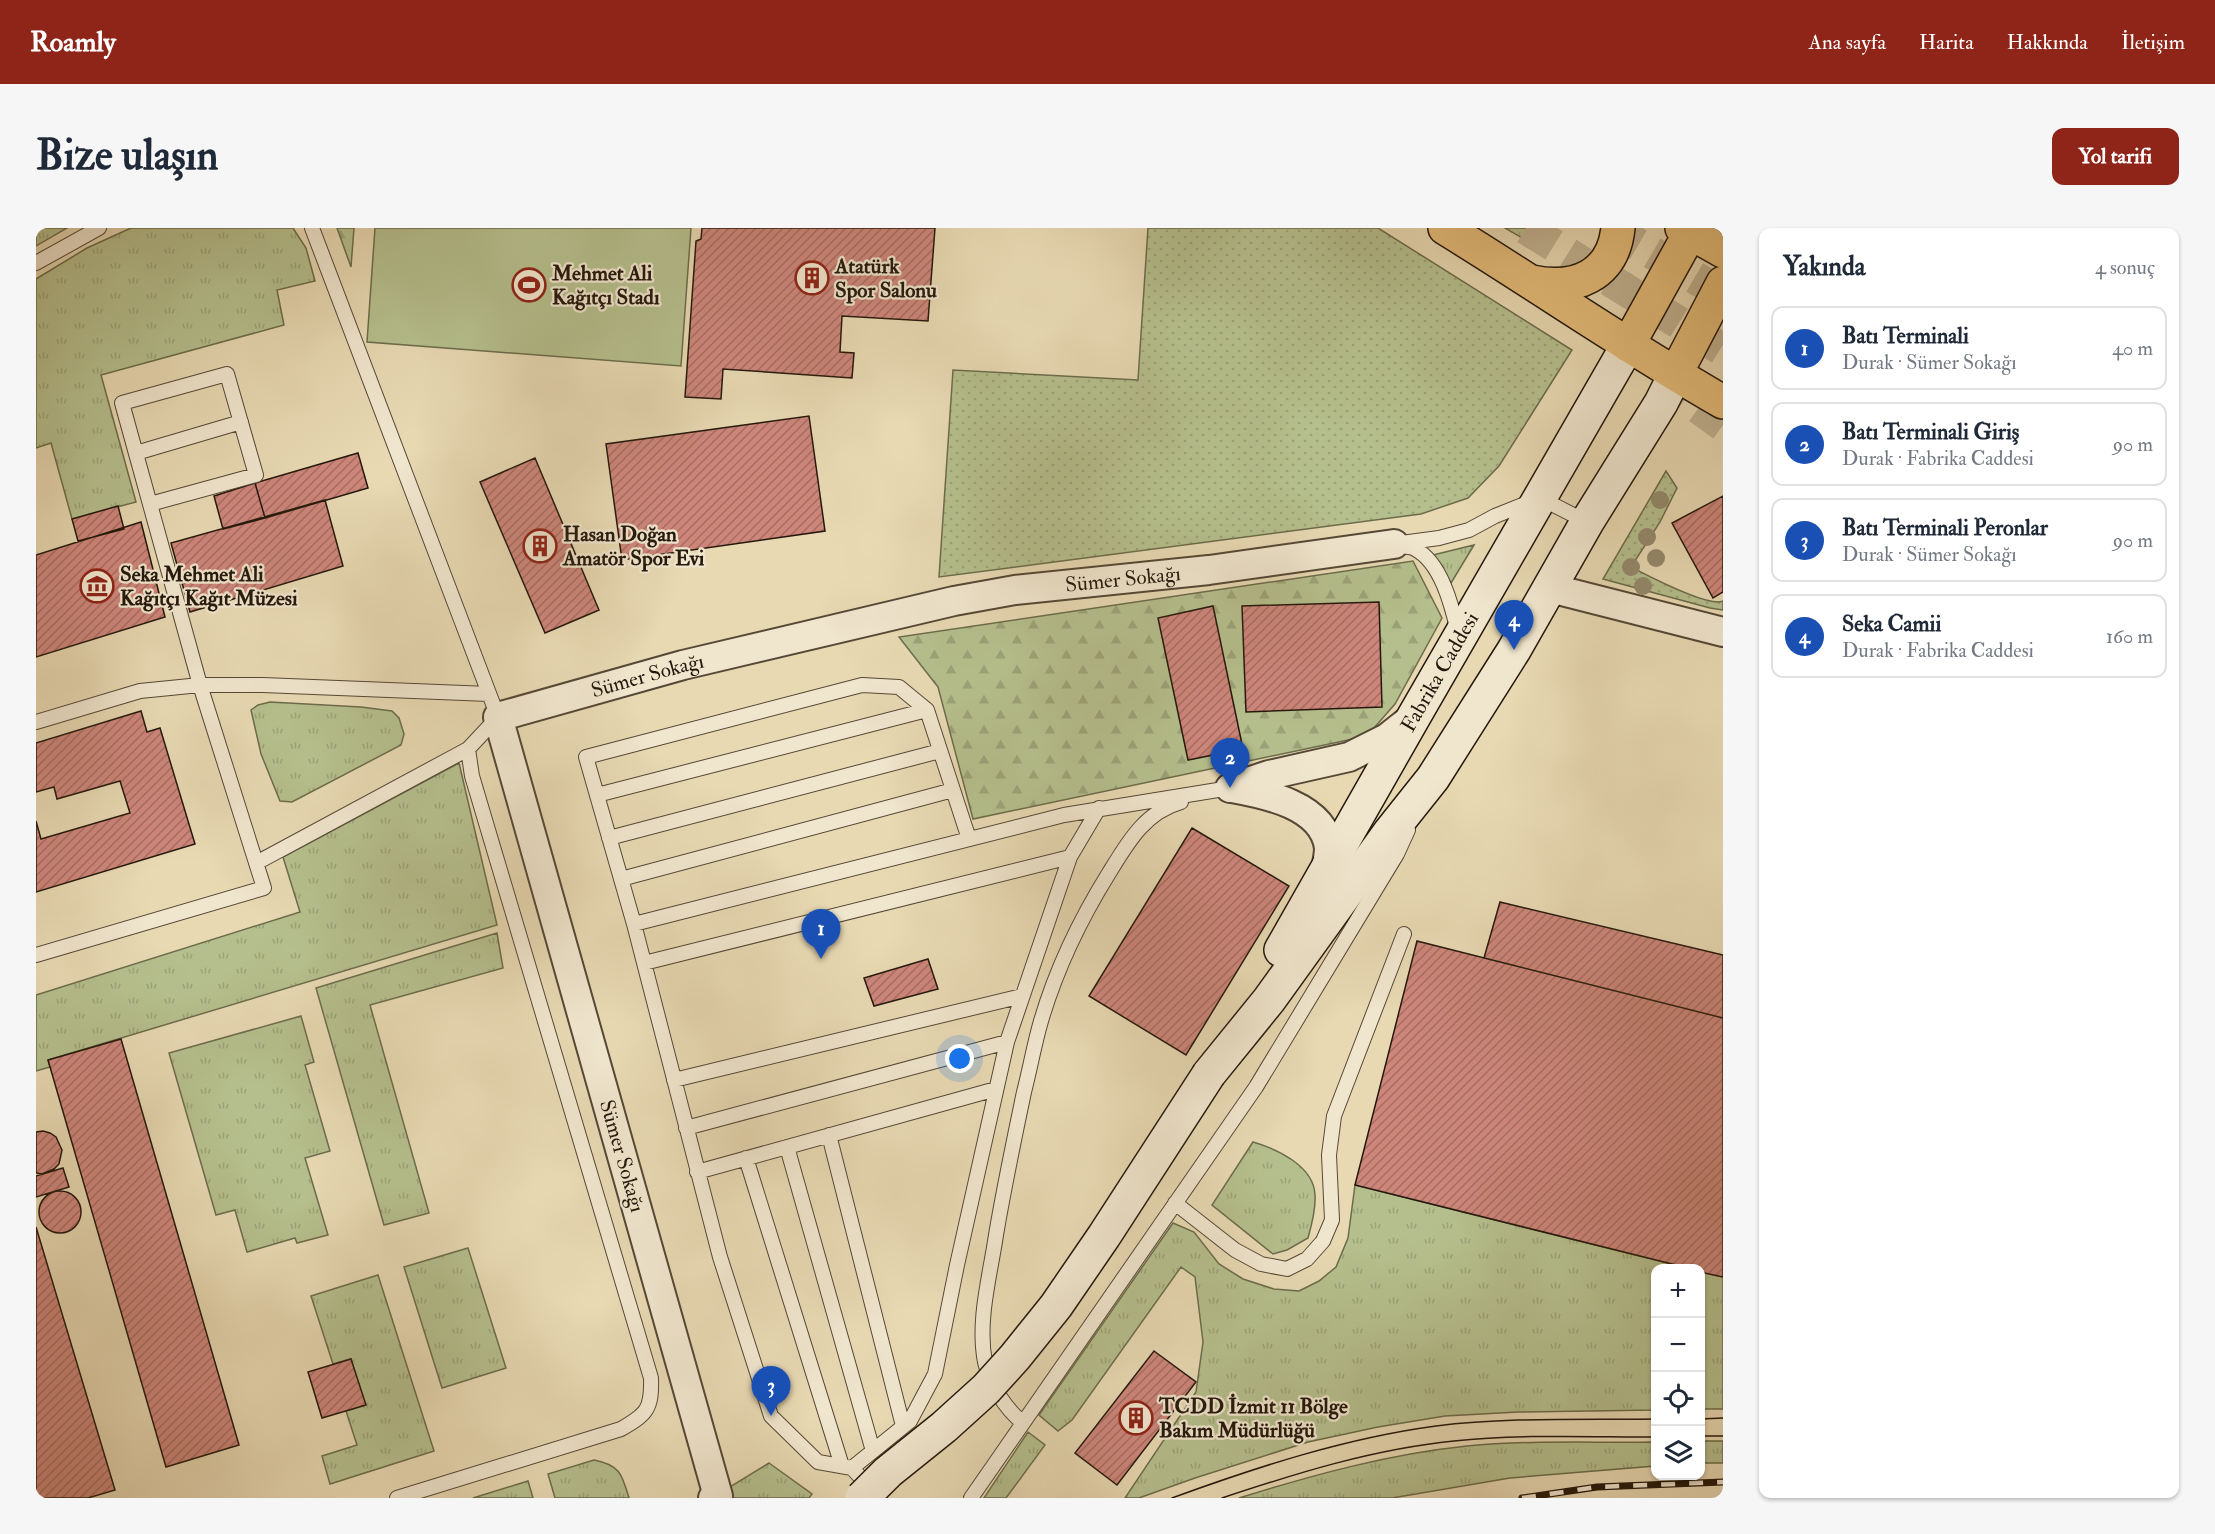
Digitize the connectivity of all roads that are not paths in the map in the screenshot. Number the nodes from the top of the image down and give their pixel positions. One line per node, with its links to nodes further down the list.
1 (99, 228): 7 (lane)
2 (312, 228): 23 (lane)
3 (1445, 228): 8 (highway)
4 (1618, 228): 8 (highway)
5 (1686, 230): 6 (highway); 10 (highway)
6 (1723, 251)
7 (36, 263)
8 (1532, 282): 10 (highway)
9 (1723, 283): 11 (highway)
10 (1628, 345): 11 (highway); 15 (main road, Fabrika Caddesi)
11 (1676, 374): 12 (highway); 17 (main road)
12 (1723, 402)
13 (241, 422): 14 (lane); 14 (lane); 16 (lane)
14 (136, 453): 16 (lane)
15 (1540, 498): 17 (lane); 18 (lane, Sümer Sokağı); 21 (main road, Fabrika Caddesi)
16 (150, 504): 22 (lane)
17 (1587, 522): 19 (main road)
18 (1394, 544): 21 (lane); 23 (street, Sümer Sokağı)
19 (1550, 588): 20 (street); 29 (main road)
20 (1723, 632)
21 (1459, 638): 25 (main road, Fabrika Caddesi)
22 (200, 685): 23 (lane); 26 (lane); 37 (lane)
23 (493, 706): 27 (lane); 59 (street, Sümer Sokağı)
24 (927, 710): 28 (lane); 32 (lane); 32 (lane)
25 (1413, 718): 30 (street); 38 (main road, Fabrika Caddesi)
26 (36, 722)
27 (468, 749): 37 (lane); 60 (lane)
28 (940, 751): 31 (lane); 34 (lane)
29 (1433, 778): 46 (main road); 54 (lane)
30 (1230, 788): 33 (lane); 38 (street); 55 (lane)
31 (953, 790): 35 (lane); 39 (lane)
32 (597, 795): 34 (lane)
33 (1099, 808): 35 (lane); 36 (lane)
34 (609, 838): 39 (lane)
35 (969, 839): 40 (lane)
36 (1070, 857): 43 (lane); 44 (lane)
37 (256, 863): 42 (lane)
38 (1325, 876): 46 (main road, Fabrika Caddesi)
39 (621, 879): 40 (lane)
40 (634, 924): 43 (lane)
41 (1404, 934): 54 (lane)
42 (36, 955)
43 (644, 963): 47 (lane)
44 (1022, 996): 45 (lane); 47 (lane)
45 (1007, 1042): 48 (lane); 49 (lane)
46 (1209, 1074): 58 (main road, bridge)
47 (674, 1080): 49 (lane)
48 (996, 1089): 50 (lane); 56 (lane)
49 (686, 1128): 53 (lane)
50 (829, 1135): 51 (lane); 56 (lane)
51 (787, 1147): 52 (lane); 57 (lane)
52 (746, 1158): 53 (lane); 58 (lane)
53 (697, 1172): 58 (lane)
54 (1175, 1203): 55 (lane)
55 (1023, 1423): 62 (lane)
56 (903, 1426): 57 (lane)
57 (873, 1451): 58 (lane)
58 (852, 1477): 61 (lane)
59 (715, 1497)
60 (397, 1498)
61 (878, 1498)
62 (971, 1498)

